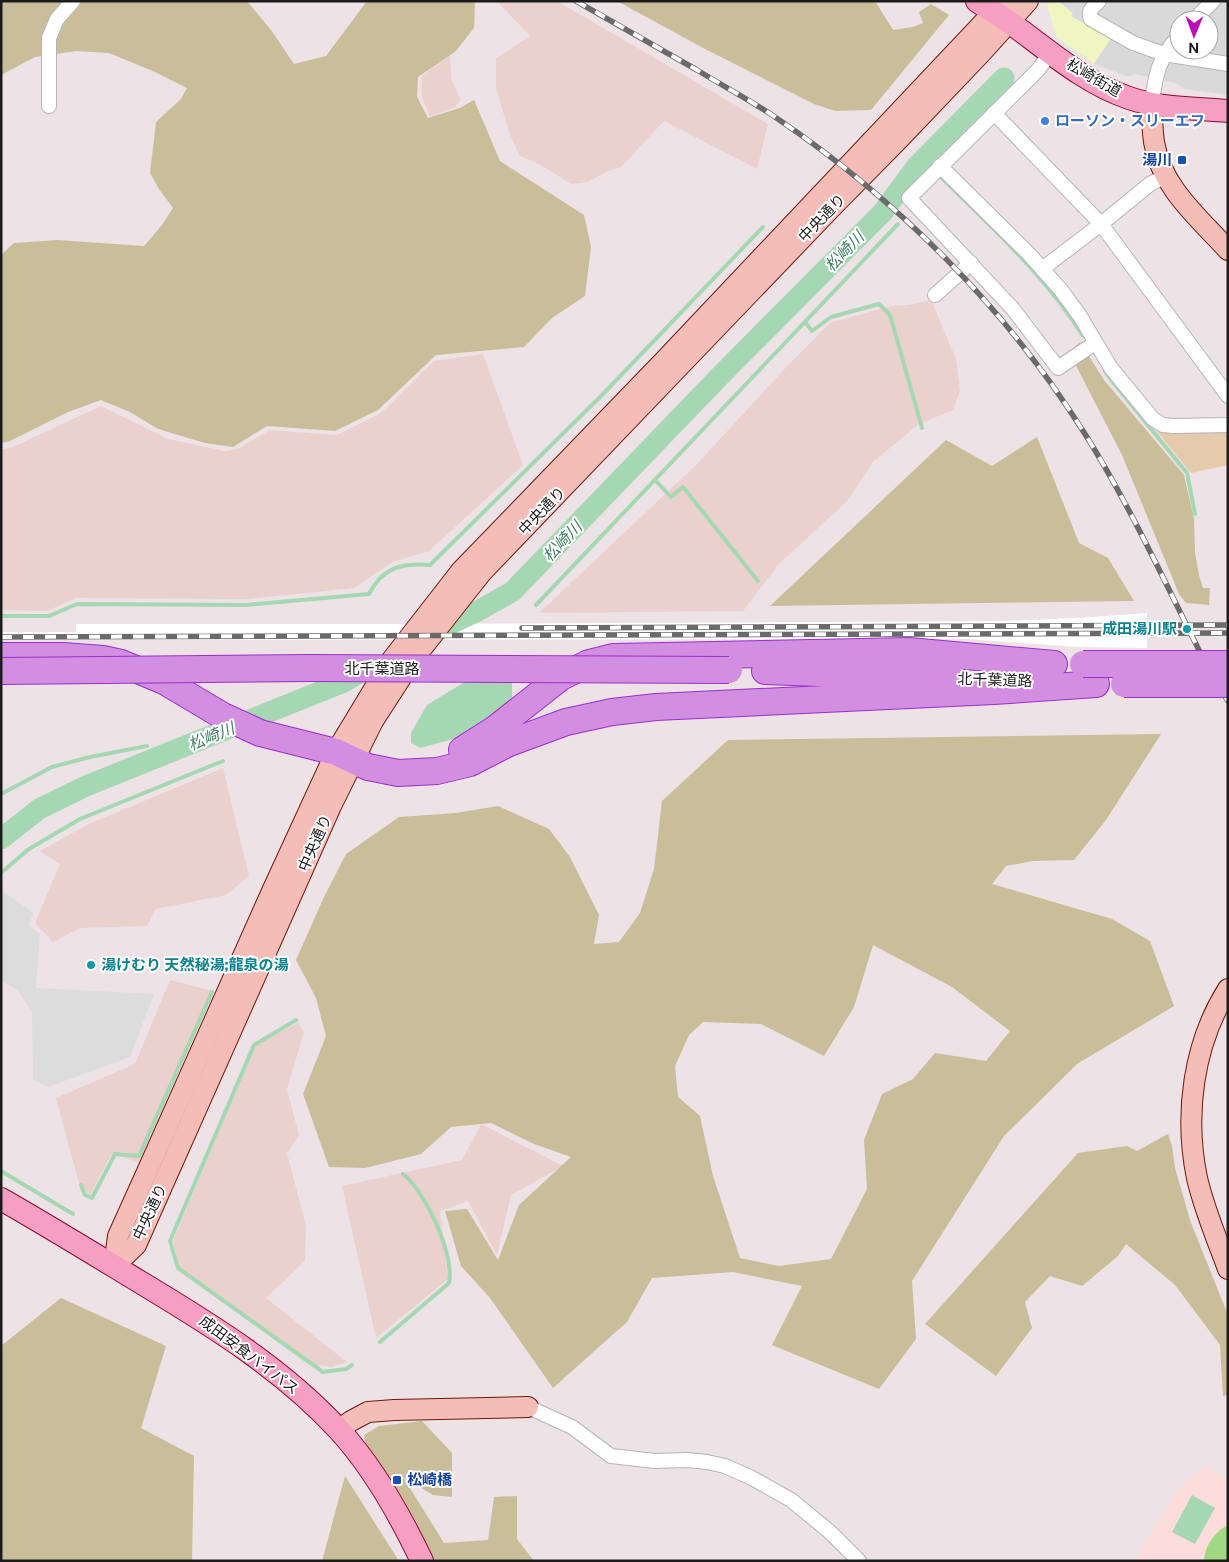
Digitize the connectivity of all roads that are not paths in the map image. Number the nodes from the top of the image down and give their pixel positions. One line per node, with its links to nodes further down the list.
1 (72, 1): 12 (street)
2 (1028, 1): 5 (street, 中央通り)
3 (1099, 1): 9 (street)
4 (1214, 1): 6 (street)
5 (996, 9): 8 (main road, 松崎街道); 33 (street, 中央通り)
6 (1205, 10)
7 (1169, 48): 9 (street)
8 (1051, 52): 11 (main road, 松崎街道); 14 (street)
9 (1164, 54): 10 (street); 11 (street)
10 (1228, 64)
11 (1152, 104): 13 (main road, 松崎街道); 16 (street)
12 (49, 106)
13 (1228, 111)
14 (994, 113): 15 (street); 17 (street)
15 (940, 166): 19 (street); 20 (street)
16 (1166, 176): 17 (street); 18 (street)
17 (1101, 224): 20 (street); 23 (street)
18 (1228, 250)
19 (971, 262): 21 (street); 22 (street)
20 (1042, 269): 22 (street)
21 (936, 295)
22 (1095, 343): 24 (street)
23 (1228, 396)
24 (1228, 425)
25 (1, 656): 33 (highway, bridge)
26 (732, 662): 27 (highway); 29 (highway, 北千葉道路, bridge); 30 (highway, 北千葉道路); 33 (highway, bridge)
27 (1054, 664): 30 (highway, 北千葉道路); 31 (highway, 北千葉道路)
28 (1228, 664): 31 (highway, 北千葉道路, bridge)
29 (1, 670)
30 (762, 670): 31 (highway, 北千葉道路)
31 (1089, 674): 32 (highway, 北千葉道路, bridge); 33 (highway)
32 (1228, 684)
33 (345, 757): 36 (street, 中央通り)
34 (1228, 989): 37 (street)
35 (10, 1204): 36 (main road, 成田安食バイパス)
36 (114, 1266): 39 (main road, 成田安食バイパス)
37 (1228, 1269)
38 (528, 1407): 39 (street); 41 (street)
39 (339, 1430): 40 (main road, 成田安食バイパス)
40 (422, 1561)
41 (859, 1561)

